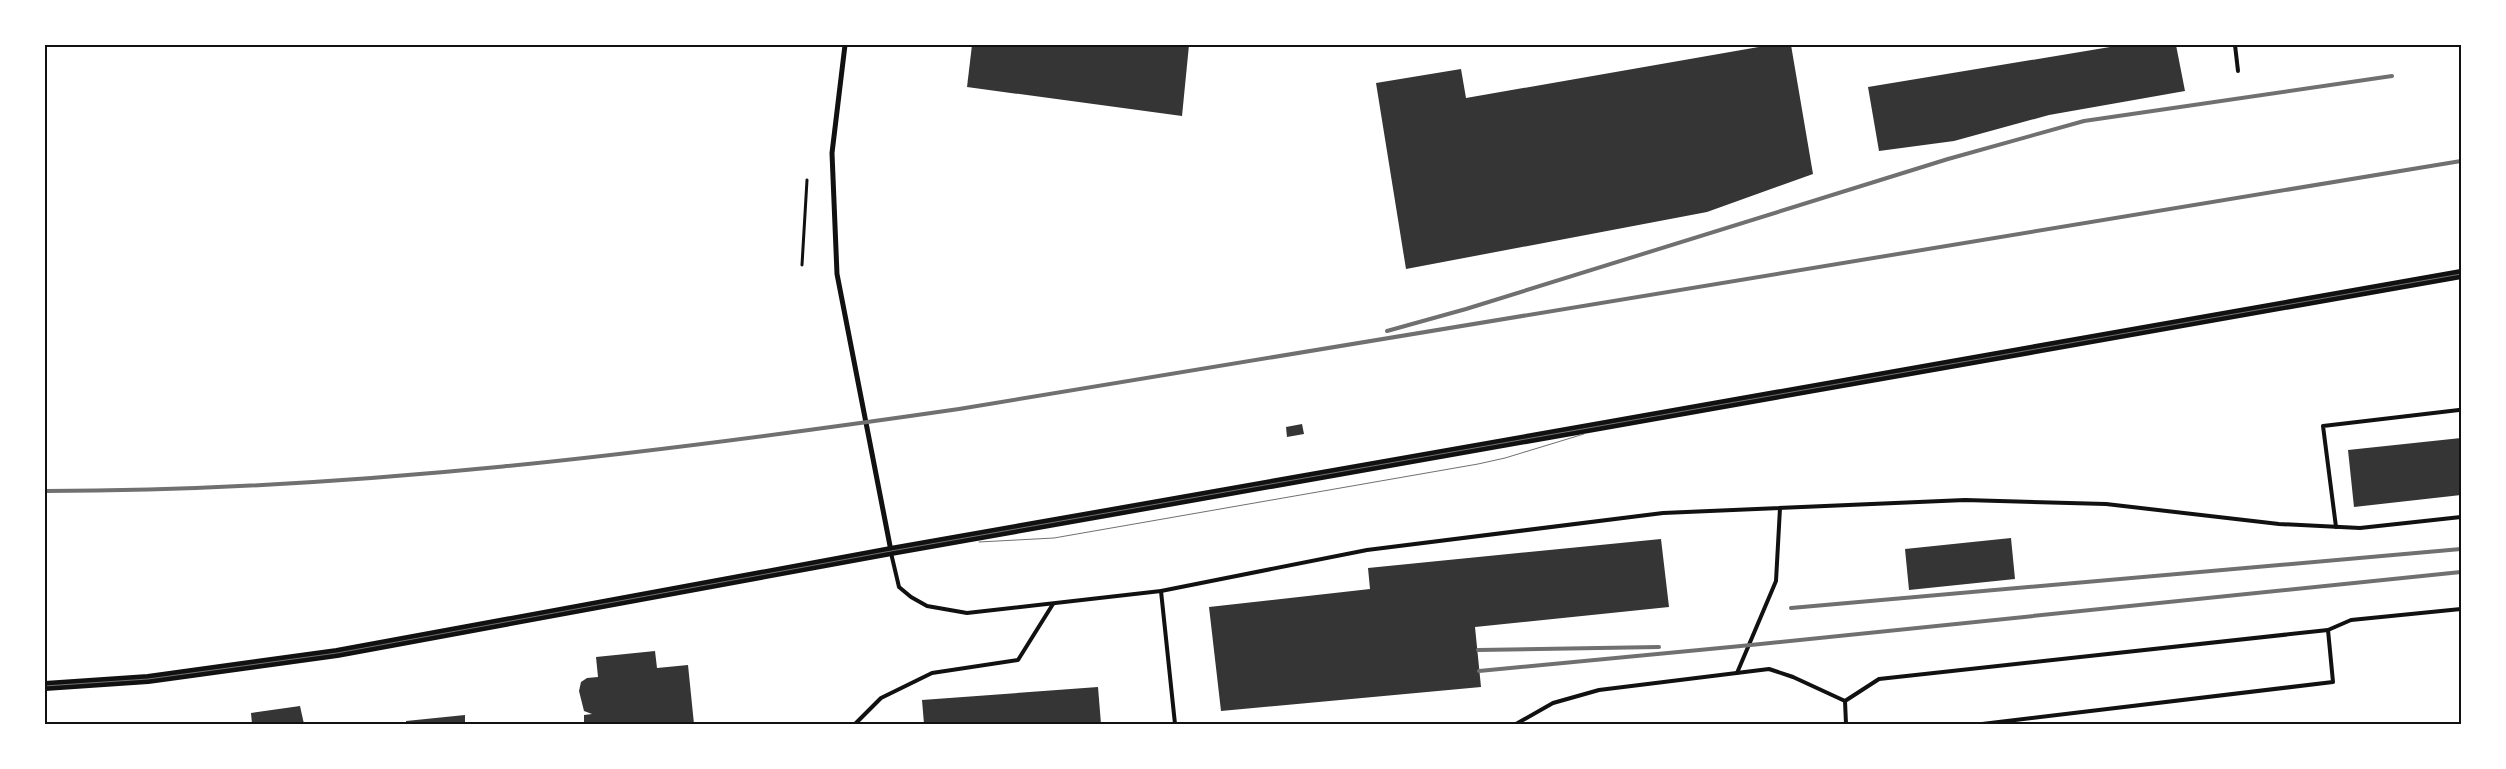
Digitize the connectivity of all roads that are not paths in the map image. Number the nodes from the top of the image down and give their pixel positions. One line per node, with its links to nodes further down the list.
1 (845, 45): 9 (street)
2 (2234, 45): 3 (lane)
3 (2238, 70)
4 (2461, 274): 9 (main road)
5 (2459, 410): 8 (lane)
6 (1780, 508): 8 (lane); 10 (lane); 14 (lane)
7 (2461, 517): 8 (lane)
8 (2336, 527)
9 (891, 551): 11 (lane); 15 (main road)
10 (1161, 591): 11 (lane); 18 (lane)
11 (1054, 604): 17 (lane)
12 (2461, 609): 13 (lane)
13 (2328, 630): 16 (lane); 21 (lane)
14 (1737, 673): 16 (lane); 19 (lane)
15 (45, 686)
16 (1844, 702): 20 (lane)
17 (855, 724)
18 (1175, 724)
19 (1516, 724)
20 (1846, 724)
21 (1982, 724)

